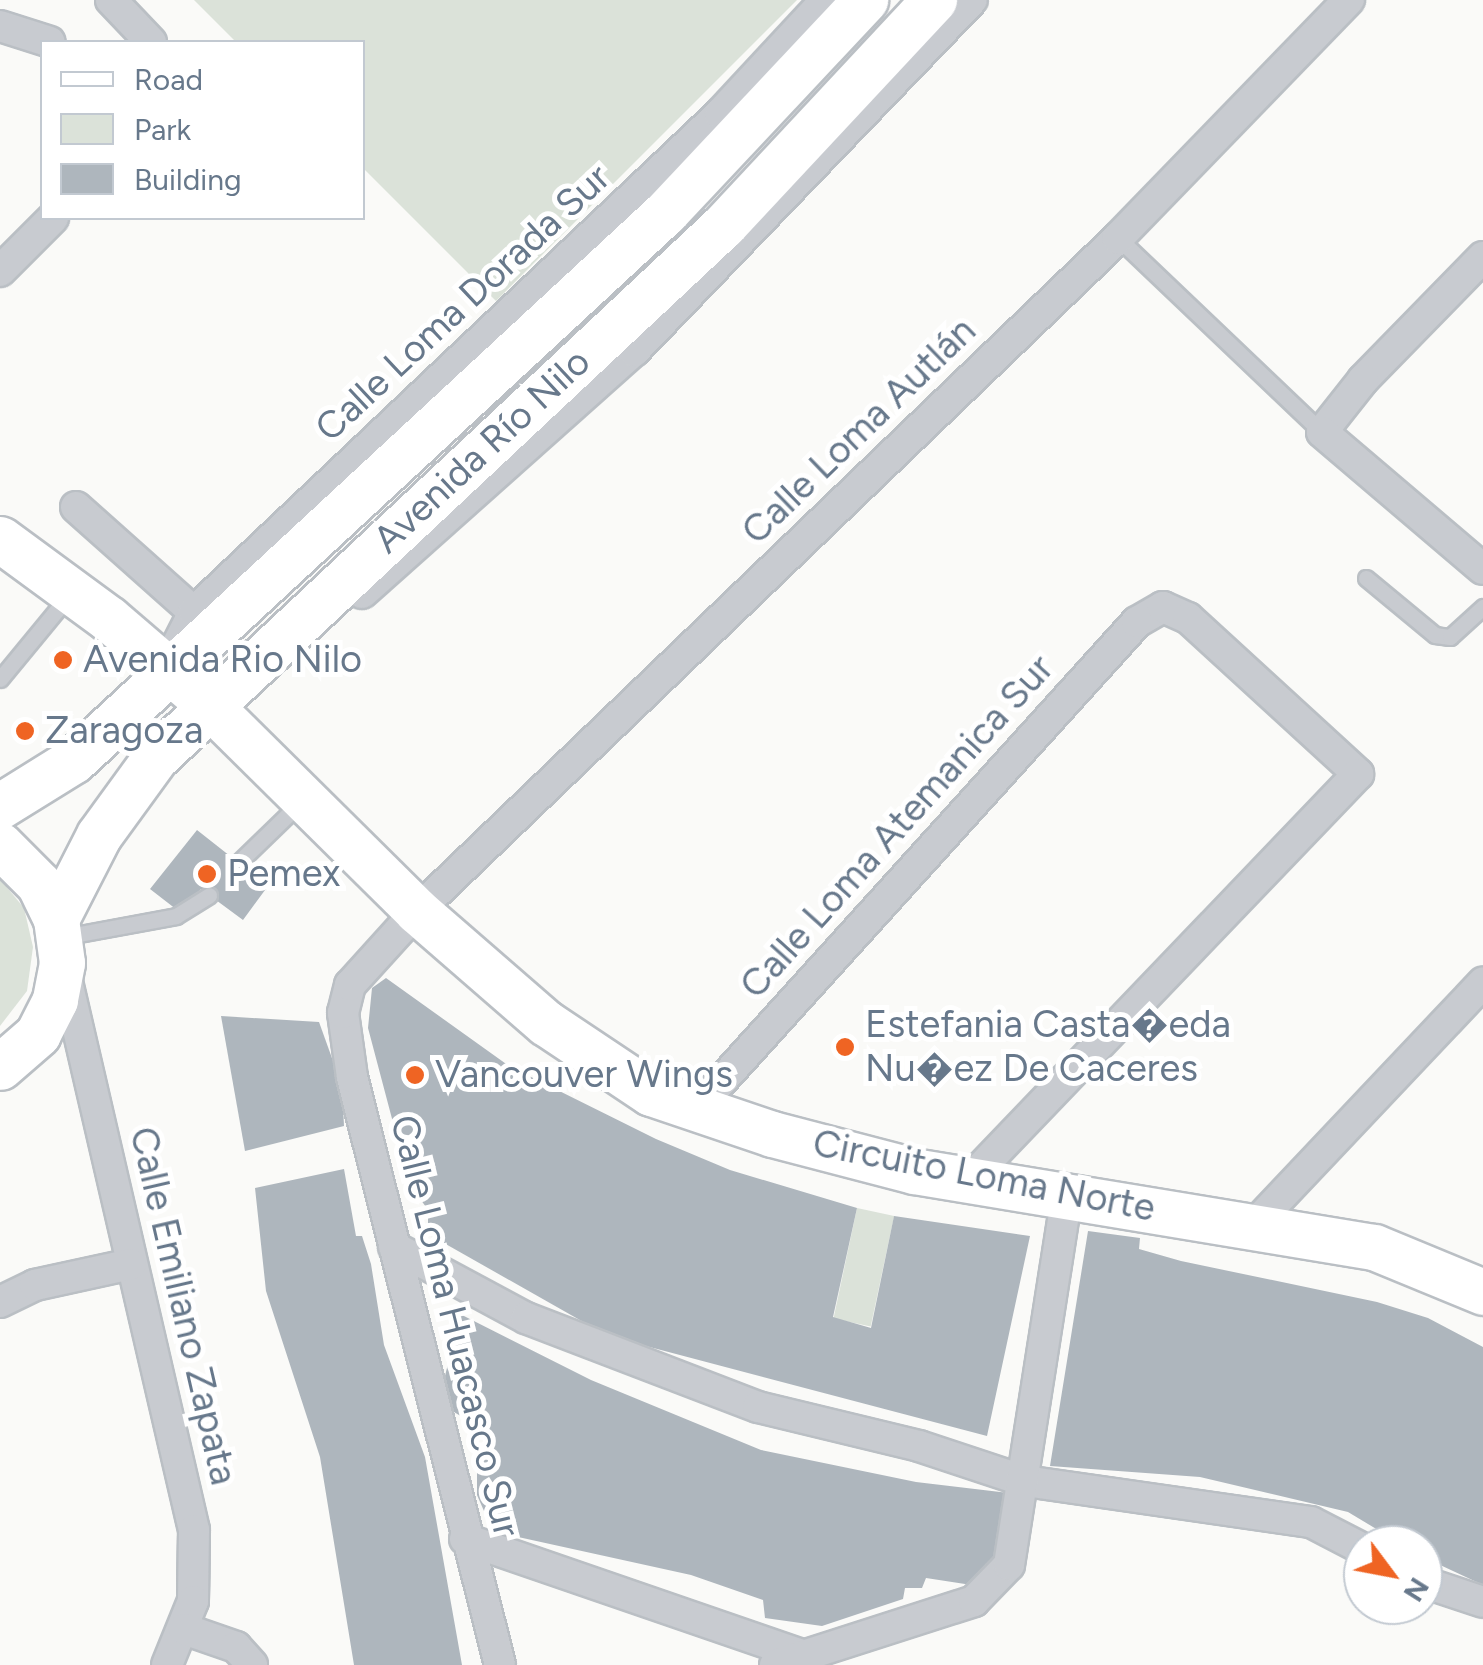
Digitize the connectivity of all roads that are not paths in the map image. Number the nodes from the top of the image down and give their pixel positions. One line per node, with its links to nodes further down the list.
1 (110, 0): 9 (street)
2 (826, 0): 21 (street, Calle Loma Dorada Sur)
3 (865, 0): 22 (main road, Avenida Río Nilo)
4 (934, 0): 24 (main road, Avenida Río Nilo)
5 (972, 0): 24 (street)
6 (1349, 0): 11 (street, Calle Loma Autlán)
7 (0, 26): 8 (street)
8 (44, 40)
9 (150, 40)
10 (51, 220): 13 (street)
11 (1118, 238): 14 (lane); 30 (street, Calle Loma Autlán)
12 (1483, 257): 14 (street)
13 (0, 271)
14 (1322, 432): 17 (street)
15 (76, 507): 21 (street)
16 (0, 539): 19 (main road, Circuito Loma Norte)
17 (1483, 569)
18 (1366, 578): 20 (lane)
19 (72, 590): 22 (main road, Circuito Loma Norte); 23 (lane)
20 (1483, 607)
21 (194, 612): 22 (street, Calle Loma Dorada Sur)
22 (166, 669): 24 (main road, Circuito Loma Norte); 26 (main road, Avenida Río Nilo)
23 (0, 679)
24 (208, 704): 25 (main road, Circuito Loma Norte); 31 (main road, Avenida Río Nilo)
25 (304, 800): 28 (lane); 30 (main road, Circuito Loma Norte)
26 (0, 806)
27 (0, 845): 31 (main road)
28 (238, 862)
29 (209, 894): 31 (lane)
30 (417, 911): 34 (main road, Circuito Loma Norte); 38 (street, Calle Loma Huacasco Sur)
31 (59, 940): 33 (main road, Avenida Río Nilo); 39 (street, Calle Emiliano Zapata)
32 (1483, 983): 37 (street)
33 (0, 1067)
34 (696, 1108): 35 (main road, Circuito Loma Norte); 35 (street, Calle Loma Atemanica Sur)
35 (970, 1179): 36 (main road, Circuito Loma Norte)
36 (1068, 1194): 37 (main road, Circuito Loma Norte); 42 (street)
37 (1253, 1226): 40 (main road, Circuito Loma Norte)
38 (394, 1247): 42 (street); 43 (street, Calle Loma Huacasco Sur)
39 (131, 1264): 41 (street); 47 (street, Calle Emiliano Zapata)
40 (1483, 1292)
41 (0, 1302)
42 (1025, 1481): 44 (street); 48 (street)
43 (465, 1539): 48 (street); 51 (street, Calle Loma Huacasco Sur)
44 (1343, 1539)
45 (1443, 1589): 46 (street)
46 (1483, 1602)
47 (184, 1630): 49 (street, Calle Emiliano Zapata); 50 (street)
48 (788, 1660)
49 (167, 1665)
50 (252, 1665)
51 (500, 1665)

